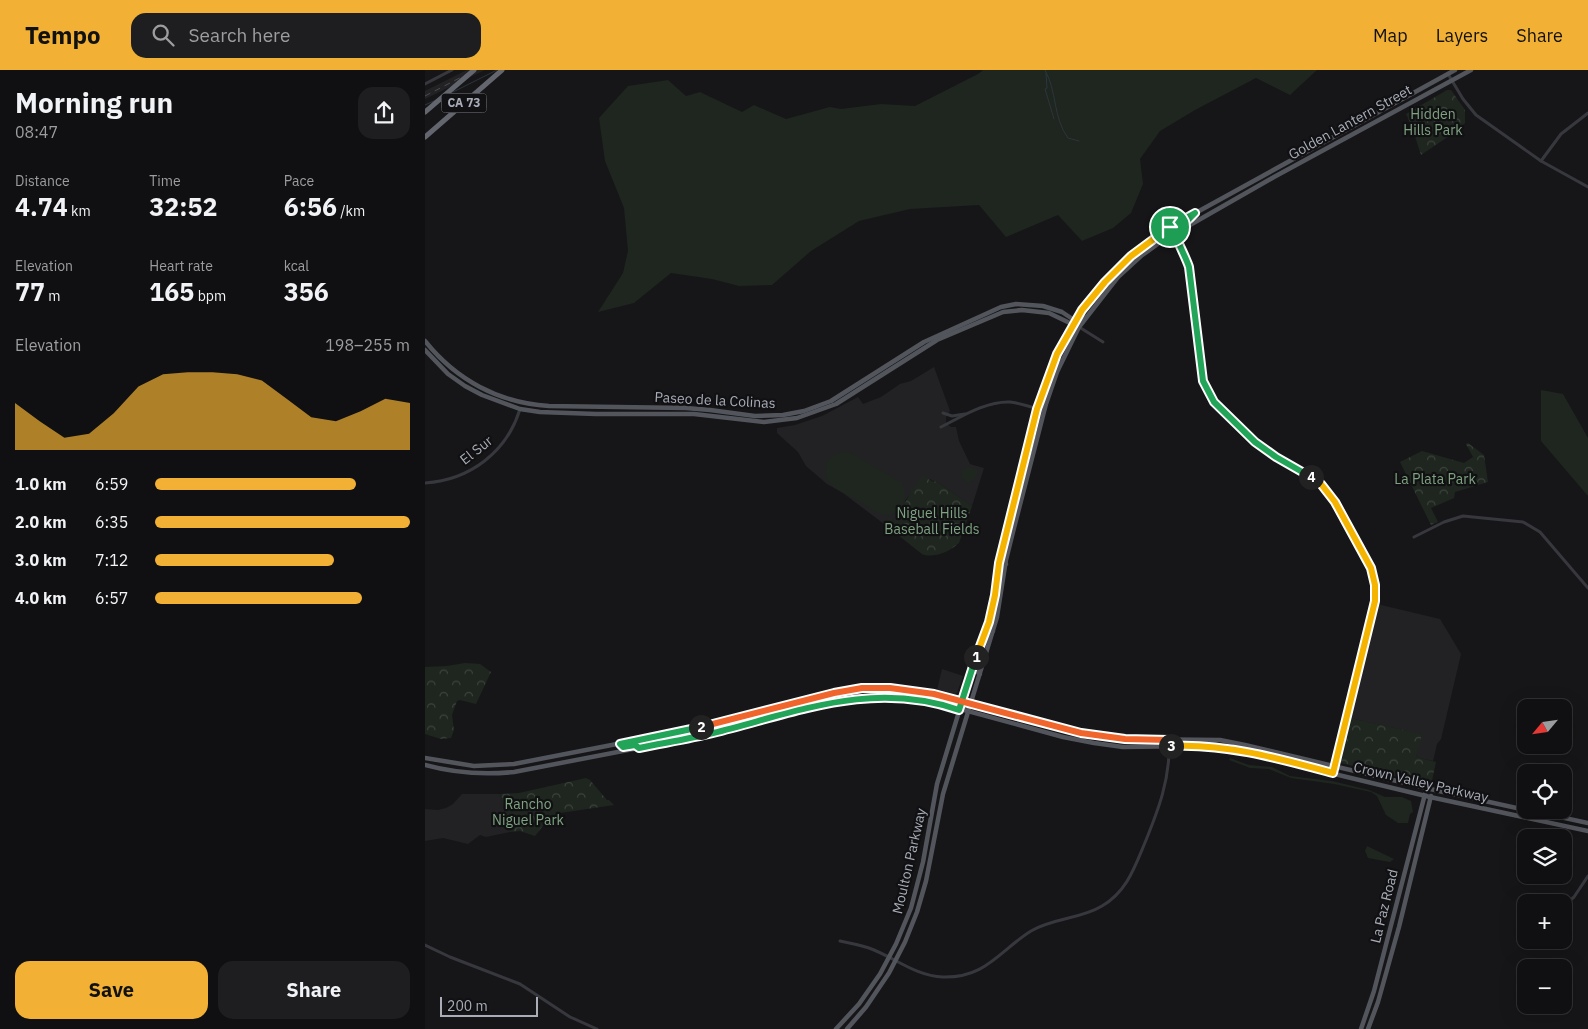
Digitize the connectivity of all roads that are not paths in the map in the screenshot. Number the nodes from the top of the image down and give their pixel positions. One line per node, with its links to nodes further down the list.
1 (452, 70): 8 (street)
2 (474, 70): 9 (highway, CA 73, bridge)
3 (502, 70): 11 (highway, CA 73)
4 (1455, 70): 6 (main road, Golden Lantern Street)
5 (1471, 70): 7 (main road, Golden Lantern Street)
6 (1448, 74): 7 (street); 12 (main road, Golden Lantern Street)
7 (1451, 80): 13 (main road, Golden Lantern Street); 15 (street)
8 (425, 84)
9 (425, 112)
10 (1588, 113): 15 (street)
11 (425, 136)
12 (1323, 142): 13 (main road); 14 (main road); 16 (main road, Golden Lantern Street)
13 (1336, 143): 14 (main road, Golden Lantern Street)
14 (1320, 152): 18 (main road, Golden Lantern Street)
15 (1541, 162): 19 (street)
16 (1269, 172): 17 (main road, Golden Lantern Street); 18 (main road)
17 (1255, 180): 18 (main road); 20 (main road, Golden Lantern Street)
18 (1267, 181): 21 (main road, Golden Lantern Street)
19 (1588, 187)
20 (1195, 213): 21 (main road); 22 (main road)
21 (1174, 234): 22 (main road); 26 (main road); 58 (street)
22 (1146, 244): 25 (main road)
23 (1032, 304): 24 (main road); 25 (main road, Paseo de la Colinas); 31 (main road, Paseo de la Colinas)
24 (1031, 311): 25 (main road, Paseo de la Colinas); 32 (main road, Paseo de la Colinas)
25 (1075, 322): 26 (main road, Paseo de la Colinas); 33 (main road)
26 (1079, 327): 28 (street, Paseo de la Colinas); 34 (main road)
27 (425, 341): 30 (main road, Paseo de la Colinas)
28 (1103, 342)
29 (425, 350): 32 (main road, Paseo de la Colinas)
30 (509, 400): 31 (main road, Paseo de la Colinas); 32 (main road)
31 (528, 404): 32 (main road)
32 (520, 409): 38 (street, El Sur)
33 (1037, 409): 34 (street); 36 (street); 39 (main road)
34 (1044, 411): 41 (main road)
35 (943, 413): 36 (street)
36 (966, 414): 37 (street)
37 (941, 427)
38 (425, 483)
39 (1005, 535): 41 (main road); 42 (main road, Moulton Parkway)
40 (1415, 537): 43 (street)
41 (1006, 564): 42 (main road); 44 (main road, Moulton Parkway)
42 (996, 581): 45 (main road, Moulton Parkway)
43 (1588, 588)
44 (993, 630): 45 (main road); 46 (main road, Moulton Parkway)
45 (978, 649): 46 (main road); 47 (main road, Moulton Parkway)
46 (980, 674): 48 (main road, Moulton Parkway)
47 (961, 702): 48 (main road, Crown Valley Parkway); 49 (main road, Moulton Parkway); 52 (main road, Crown Valley Parkway)
48 (971, 704): 50 (main road, Moulton Parkway); 51 (main road, Crown Valley Parkway)
49 (959, 710): 50 (main road, Crown Valley Parkway); 54 (main road, Crown Valley Parkway); 72 (main road, Moulton Parkway)
50 (968, 712): 53 (main road, Crown Valley Parkway); 73 (main road, Moulton Parkway)
51 (1169, 740): 53 (street); 58 (main road, Crown Valley Parkway)
52 (620, 744): 54 (main road); 55 (main road, Crown Valley Parkway); 56 (main road)
53 (1169, 746): 59 (main road, Crown Valley Parkway); 73 (street)
54 (639, 748): 56 (main road, Crown Valley Parkway)
55 (425, 758)
56 (582, 760): 57 (main road, Crown Valley Parkway)
57 (425, 764)
58 (1335, 766): 59 (street); 60 (main road, Crown Valley Parkway)
59 (1333, 773): 62 (main road, Crown Valley Parkway)
60 (1426, 788): 61 (main road, Crown Valley Parkway); 62 (main road, La Paz Road)
61 (1432, 790): 63 (main road, La Paz Road); 64 (main road, Crown Valley Parkway)
62 (1424, 795): 63 (main road, Crown Valley Parkway); 77 (main road, La Paz Road)
63 (1430, 797): 67 (main road, Crown Valley Parkway); 78 (main road, La Paz Road)
64 (1517, 808)
65 (1569, 819): 66 (main road, Crown Valley Parkway)
66 (1588, 823)
67 (1588, 831)
68 (1588, 876): 69 (street)
69 (1572, 899)
70 (840, 941): 72 (street)
71 (425, 945): 74 (street)
72 (889, 957): 73 (street); 75 (main road, Moulton Parkway)
73 (895, 960): 76 (main road, Moulton Parkway)
74 (597, 1029)
75 (836, 1029)
76 (847, 1029)
77 (1361, 1029)
78 (1368, 1029)

